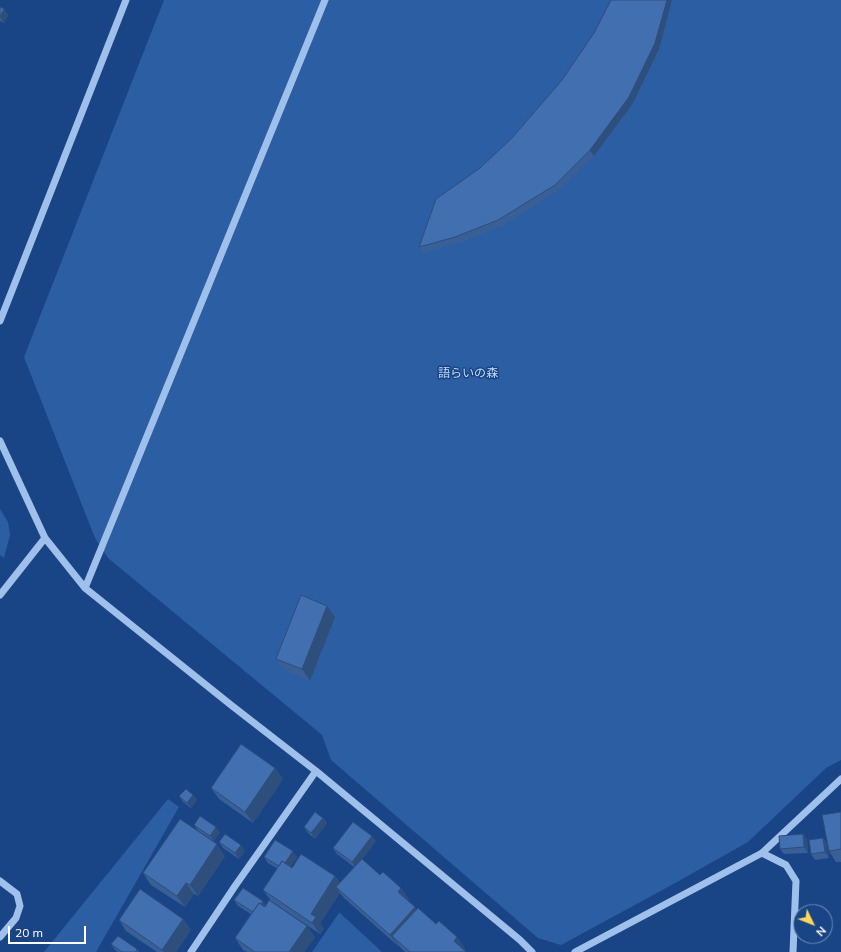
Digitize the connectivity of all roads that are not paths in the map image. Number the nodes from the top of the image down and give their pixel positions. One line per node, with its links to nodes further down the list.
1 (126, 0): 3 (street)
2 (325, 0): 6 (street)
3 (0, 321)
4 (0, 441): 5 (street)
5 (45, 538): 6 (street); 7 (street)
6 (85, 588): 8 (street)
7 (0, 595)
8 (316, 771): 13 (street); 14 (street)
9 (841, 779): 10 (street)
10 (762, 853): 15 (street); 16 (street)
11 (0, 881): 12 (street)
12 (0, 937)
13 (191, 952)
14 (532, 952)
15 (575, 952)
16 (793, 952)

